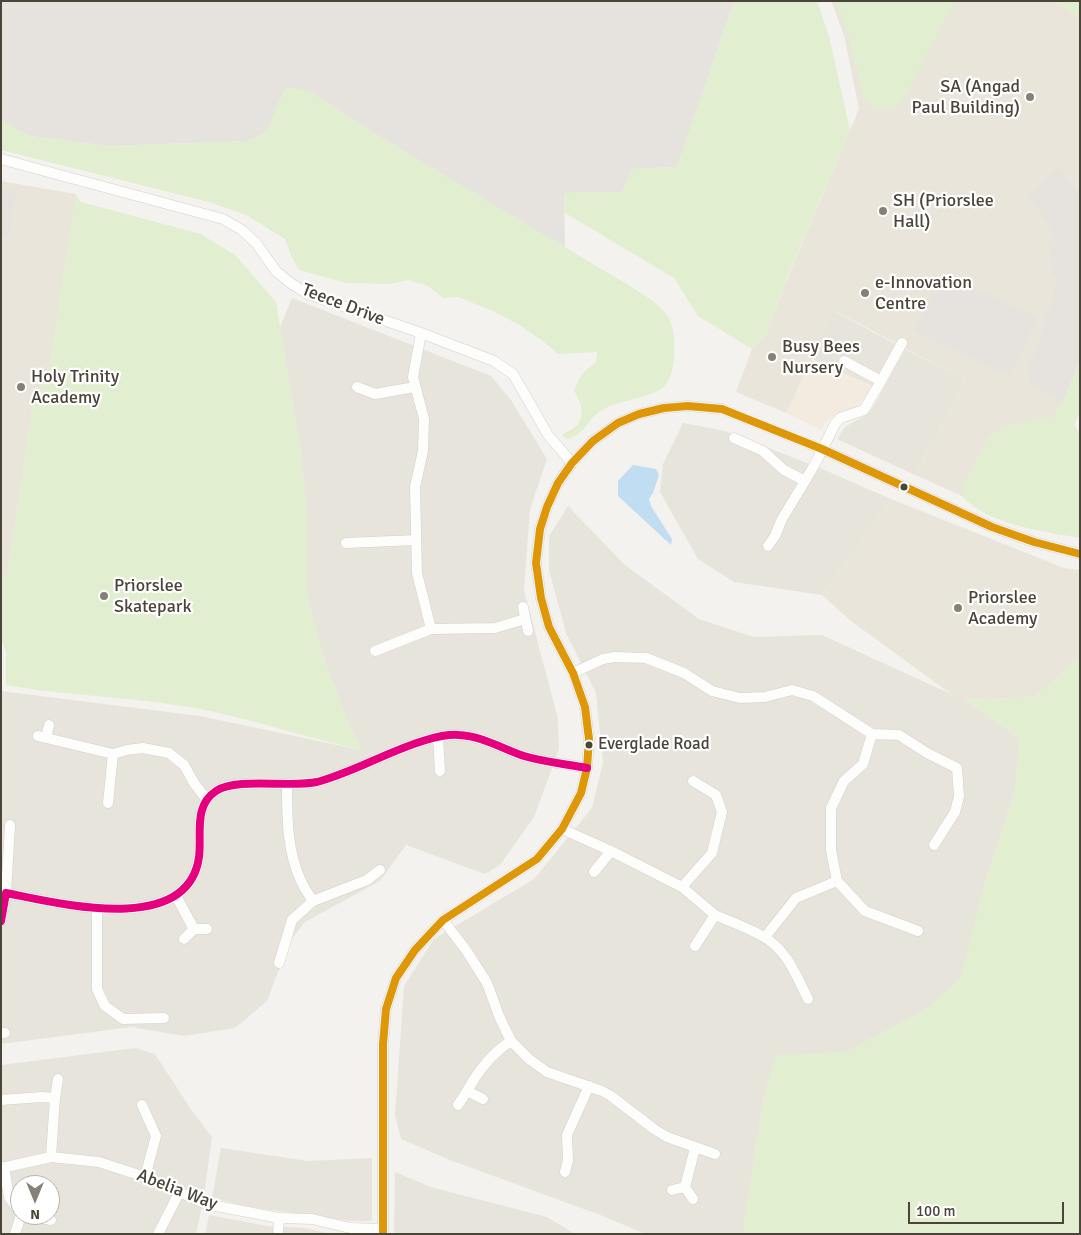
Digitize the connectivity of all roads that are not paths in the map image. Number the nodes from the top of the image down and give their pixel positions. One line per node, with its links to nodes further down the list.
1 (1, 159): 2 (street, Teece Drive)
2 (421, 333): 7 (street); 10 (street, Teece Drive)
3 (902, 343): 5 (street)
4 (844, 361): 5 (street)
5 (881, 381): 9 (street)
6 (357, 387): 7 (street)
7 (415, 387): 12 (street)
8 (734, 438): 11 (street)
9 (822, 449): 10 (street); 11 (street); 15 (street)
10 (572, 463): 21 (street)
11 (805, 481): 14 (street)
12 (416, 540): 13 (street); 18 (street)
13 (346, 543)
14 (768, 546)
15 (1080, 554)
16 (523, 607): 17 (street)
17 (525, 620): 18 (street); 19 (street)
18 (432, 629): 20 (street)
19 (528, 632)
20 (375, 651)
21 (573, 673): 23 (street); 26 (street)
22 (50, 725): 25 (street)
23 (872, 734): 34 (street); 38 (street)
24 (438, 737): 26 (street); 27 (street); 29 (street)
25 (113, 754): 30 (street); 31 (street)
26 (587, 768): 33 (street)
27 (440, 771)
28 (693, 781): 39 (street)
29 (287, 785): 30 (street); 42 (street)
30 (207, 800): 41 (street)
31 (108, 803)
32 (10, 825): 40 (street)
33 (562, 829): 35 (street); 45 (street)
34 (934, 845)
35 (611, 851): 37 (street); 39 (street)
36 (380, 870): 42 (street)
37 (594, 872)
38 (837, 881): 49 (street); 50 (street)
39 (682, 887): 44 (street)
40 (6, 893): 43 (street); 46 (street)
41 (176, 896): 43 (street); 47 (street)
42 (313, 901): 53 (street)
43 (96, 909): 55 (street)
44 (715, 915): 50 (street); 52 (street)
45 (443, 920): 56 (street); 77 (street)
46 (1, 921)
47 (194, 929): 48 (street); 51 (street)
48 (207, 929)
49 (918, 931)
50 (765, 937): 54 (street)
51 (184, 939)
52 (695, 946)
53 (279, 963)
54 (808, 999)
55 (164, 1018)
56 (511, 1041): 58 (street); 59 (street)
57 (58, 1079): 60 (street)
58 (589, 1086): 65 (street); 69 (street)
59 (467, 1091): 61 (street); 64 (street)
60 (55, 1098): 62 (street); 67 (street)
61 (483, 1099)
62 (1, 1100)
63 (142, 1104): 70 (street)
64 (458, 1105)
65 (696, 1148): 66 (street); 71 (street)
66 (715, 1154)
67 (52, 1157): 68 (street, Abelia Way); 70 (street, Abelia Way)
68 (2, 1168): 74 (street)
69 (565, 1172)
70 (144, 1177): 73 (street, Abelia Way)
71 (684, 1188): 72 (street); 75 (street)
72 (672, 1190)
73 (179, 1193): 76 (street, Abelia Way); 78 (street)
74 (10, 1198)
75 (693, 1200)
76 (278, 1218): 77 (street, Abelia Way); 79 (street)
77 (383, 1231)
78 (158, 1234)
79 (278, 1234)

